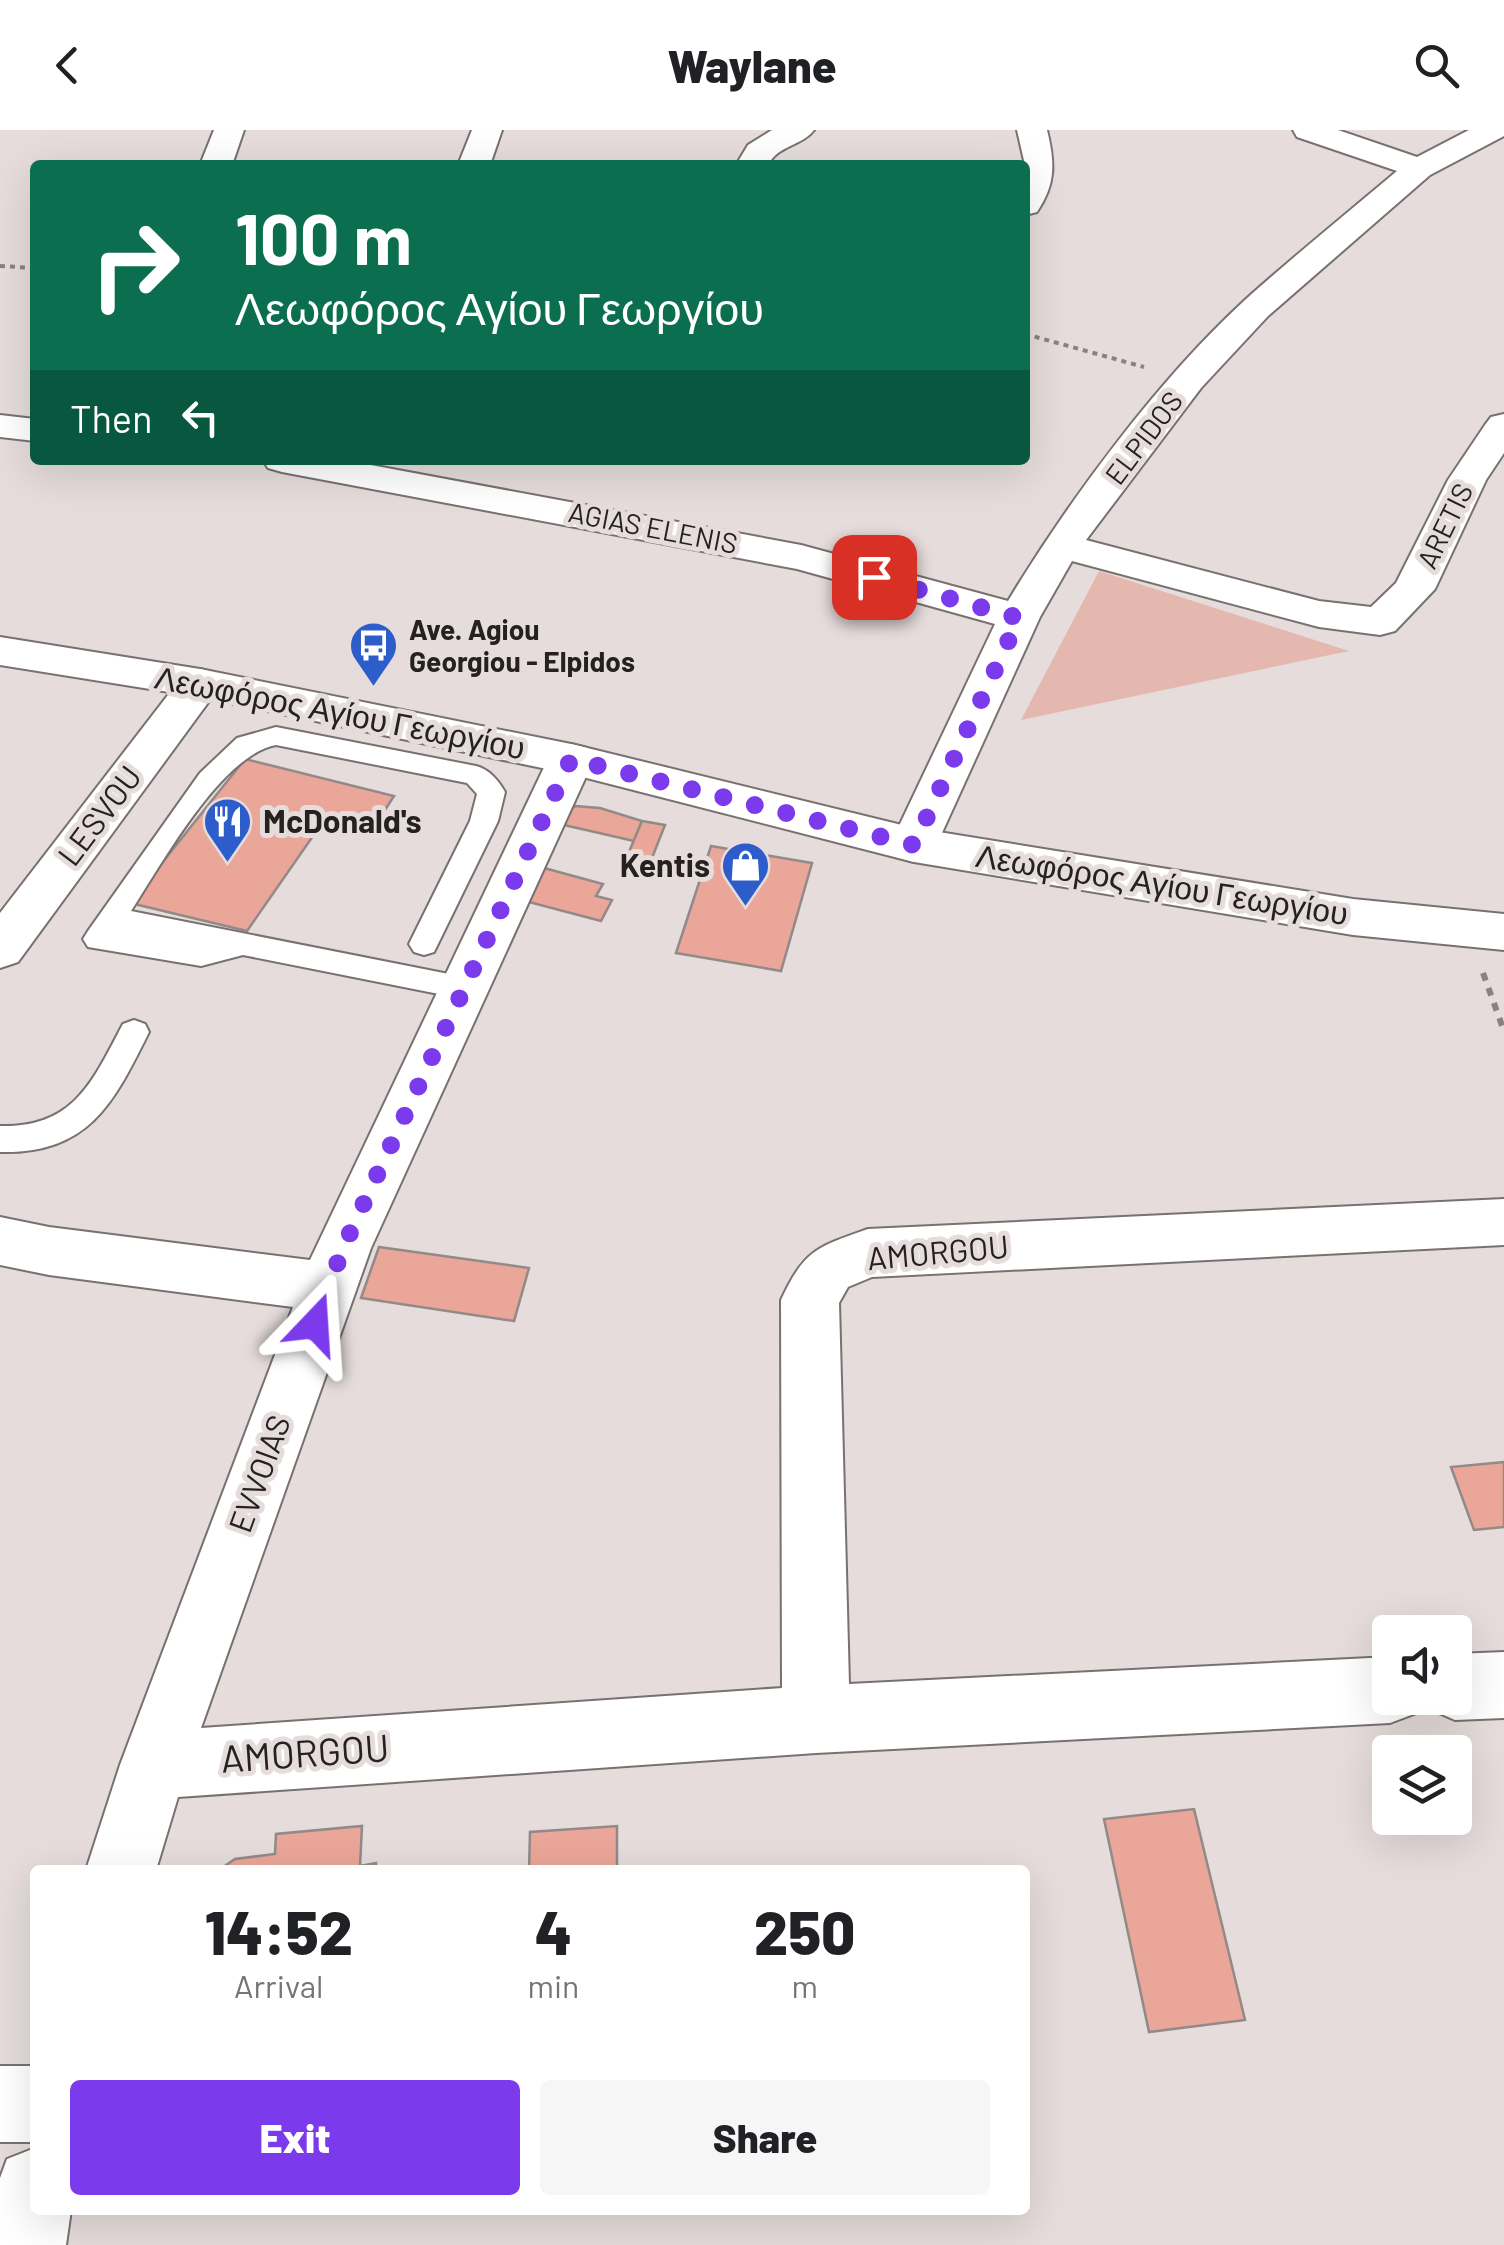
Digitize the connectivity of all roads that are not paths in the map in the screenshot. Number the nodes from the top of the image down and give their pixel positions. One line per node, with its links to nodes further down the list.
1 (229, 130): 7 (street)
2 (486, 130): 8 (street)
3 (799, 130): 9 (street)
4 (1032, 130): 11 (street)
5 (1308, 130): 10 (street)
6 (1494, 130): 10 (street, ELPIDOS)
7 (218, 160)
8 (476, 160)
9 (754, 160)
10 (1419, 168): 16 (street, ELPIDOS)
11 (1030, 198)
12 (1504, 425): 16 (street, ARETIS)
13 (0, 426): 14 (street)
14 (30, 429)
15 (338, 465): 17 (street, AGIAS ELENIS)
16 (1061, 546): 17 (street, ELPIDOS)
17 (1019, 618): 21 (street, ELPIDOS)
18 (0, 651): 19 (street, Λεωφόρος Αγίου Γεωργίου)
19 (200, 683): 20 (street, Λεωφόρος Αγίου Γεωργίου); 24 (street, LESVOU)
20 (571, 759): 21 (street, Λεωφόρος Αγίου Γεωργίου); 25 (street, EVVOIAS)
21 (914, 845): 22 (street, Λεωφόρος Αγίου Γεωργίου)
22 (1486, 931)
23 (424, 944): 25 (lane)
24 (0, 949)
25 (464, 988): 30 (street, EVVOIAS)
26 (134, 1032): 27 (lane)
27 (0, 1140)
28 (1504, 1222): 34 (street, AMORGOU)
29 (0, 1241): 30 (street)
30 (329, 1287): 35 (street, EVVOIAS)
31 (1504, 1684): 32 (street)
32 (1472, 1686)
33 (1372, 1691): 34 (street, AMORGOU)
34 (816, 1720): 35 (street, AMORGOU)
35 (154, 1765): 36 (street, EVVOIAS)
36 (123, 1865)
37 (0, 2104): 38 (street)
38 (30, 2104)
39 (31, 2215): 40 (street)
40 (26, 2245)

